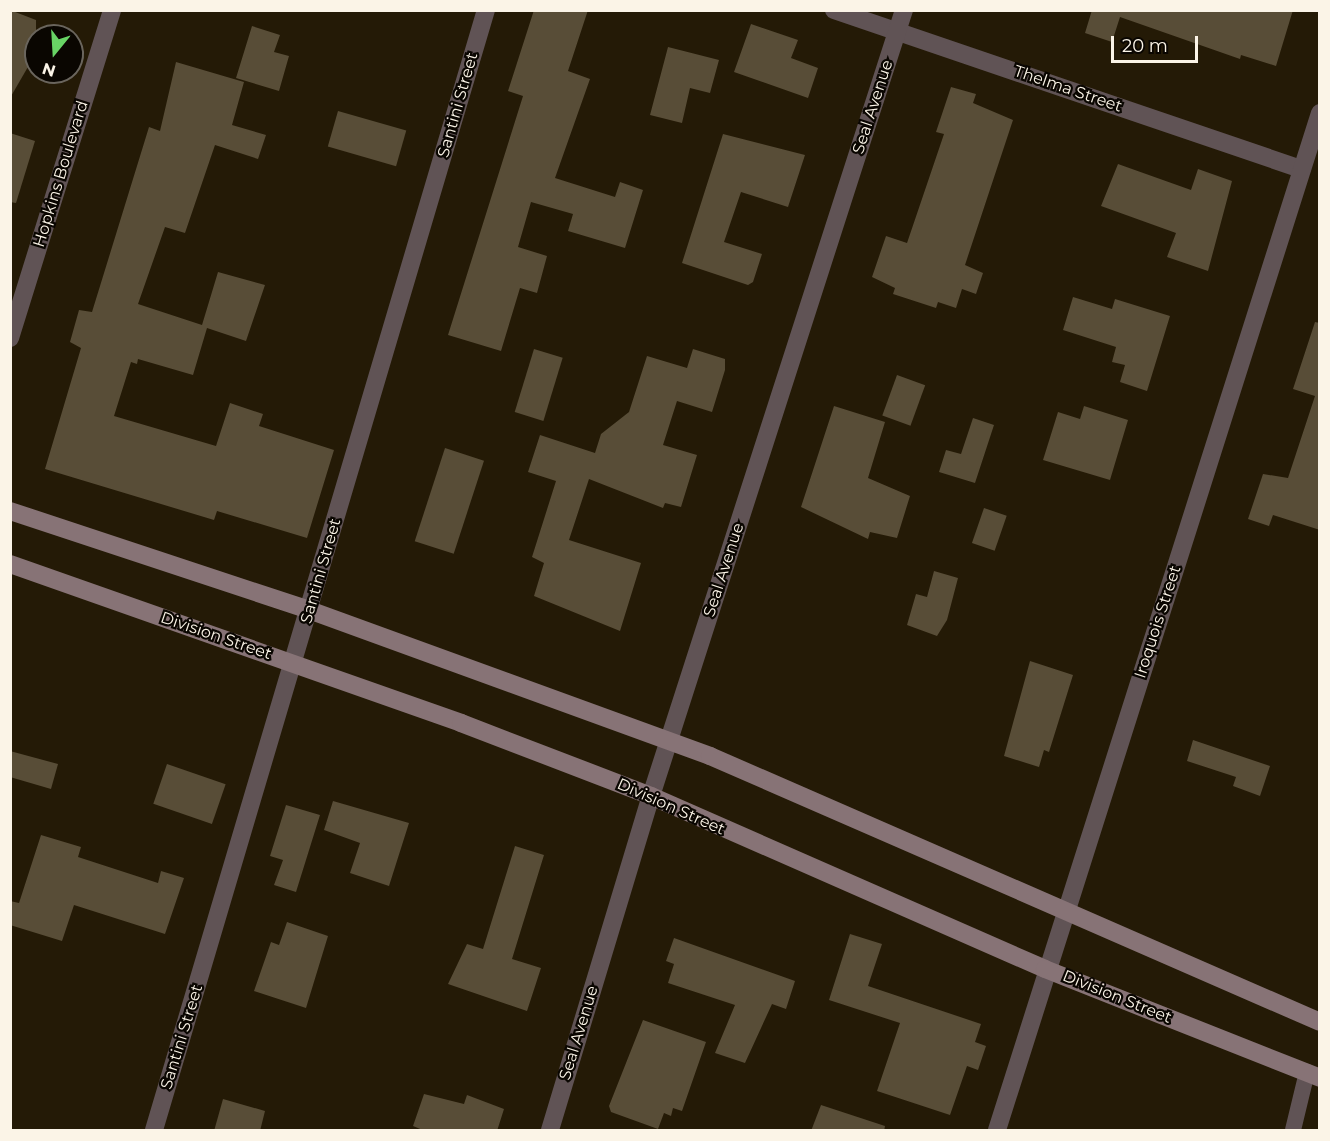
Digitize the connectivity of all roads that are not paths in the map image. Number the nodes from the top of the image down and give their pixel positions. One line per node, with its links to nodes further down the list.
1 (112, 10): 8 (street, Hopkins Boulevard)
2 (486, 10): 11 (street, Santini Street)
3 (834, 10): 5 (street, Thelma Street)
4 (904, 10): 5 (street, Seal Avenue)
5 (898, 32): 7 (street, Thelma Street); 13 (street, Seal Avenue)
6 (1320, 113): 7 (street, Iroquois Street)
7 (1302, 169): 15 (street, Iroquois Street)
8 (10, 338)
9 (10, 511): 11 (main road)
10 (10, 564): 12 (main road, Division Street)
11 (309, 610): 12 (street, Santini Street); 13 (main road)
12 (294, 663): 14 (main road, Division Street); 19 (street, Santini Street)
13 (669, 741): 14 (street, Seal Avenue); 15 (main road)
14 (651, 796): 16 (main road, Division Street); 20 (street, Seal Avenue)
15 (1065, 912): 16 (street, Iroquois Street); 17 (main road)
16 (1045, 969): 18 (main road, Division Street); 21 (street, Iroquois Street)
17 (1320, 1022)
18 (1313, 1075): 22 (lane)
19 (154, 1131)
20 (550, 1131)
21 (997, 1131)
22 (1293, 1131)

